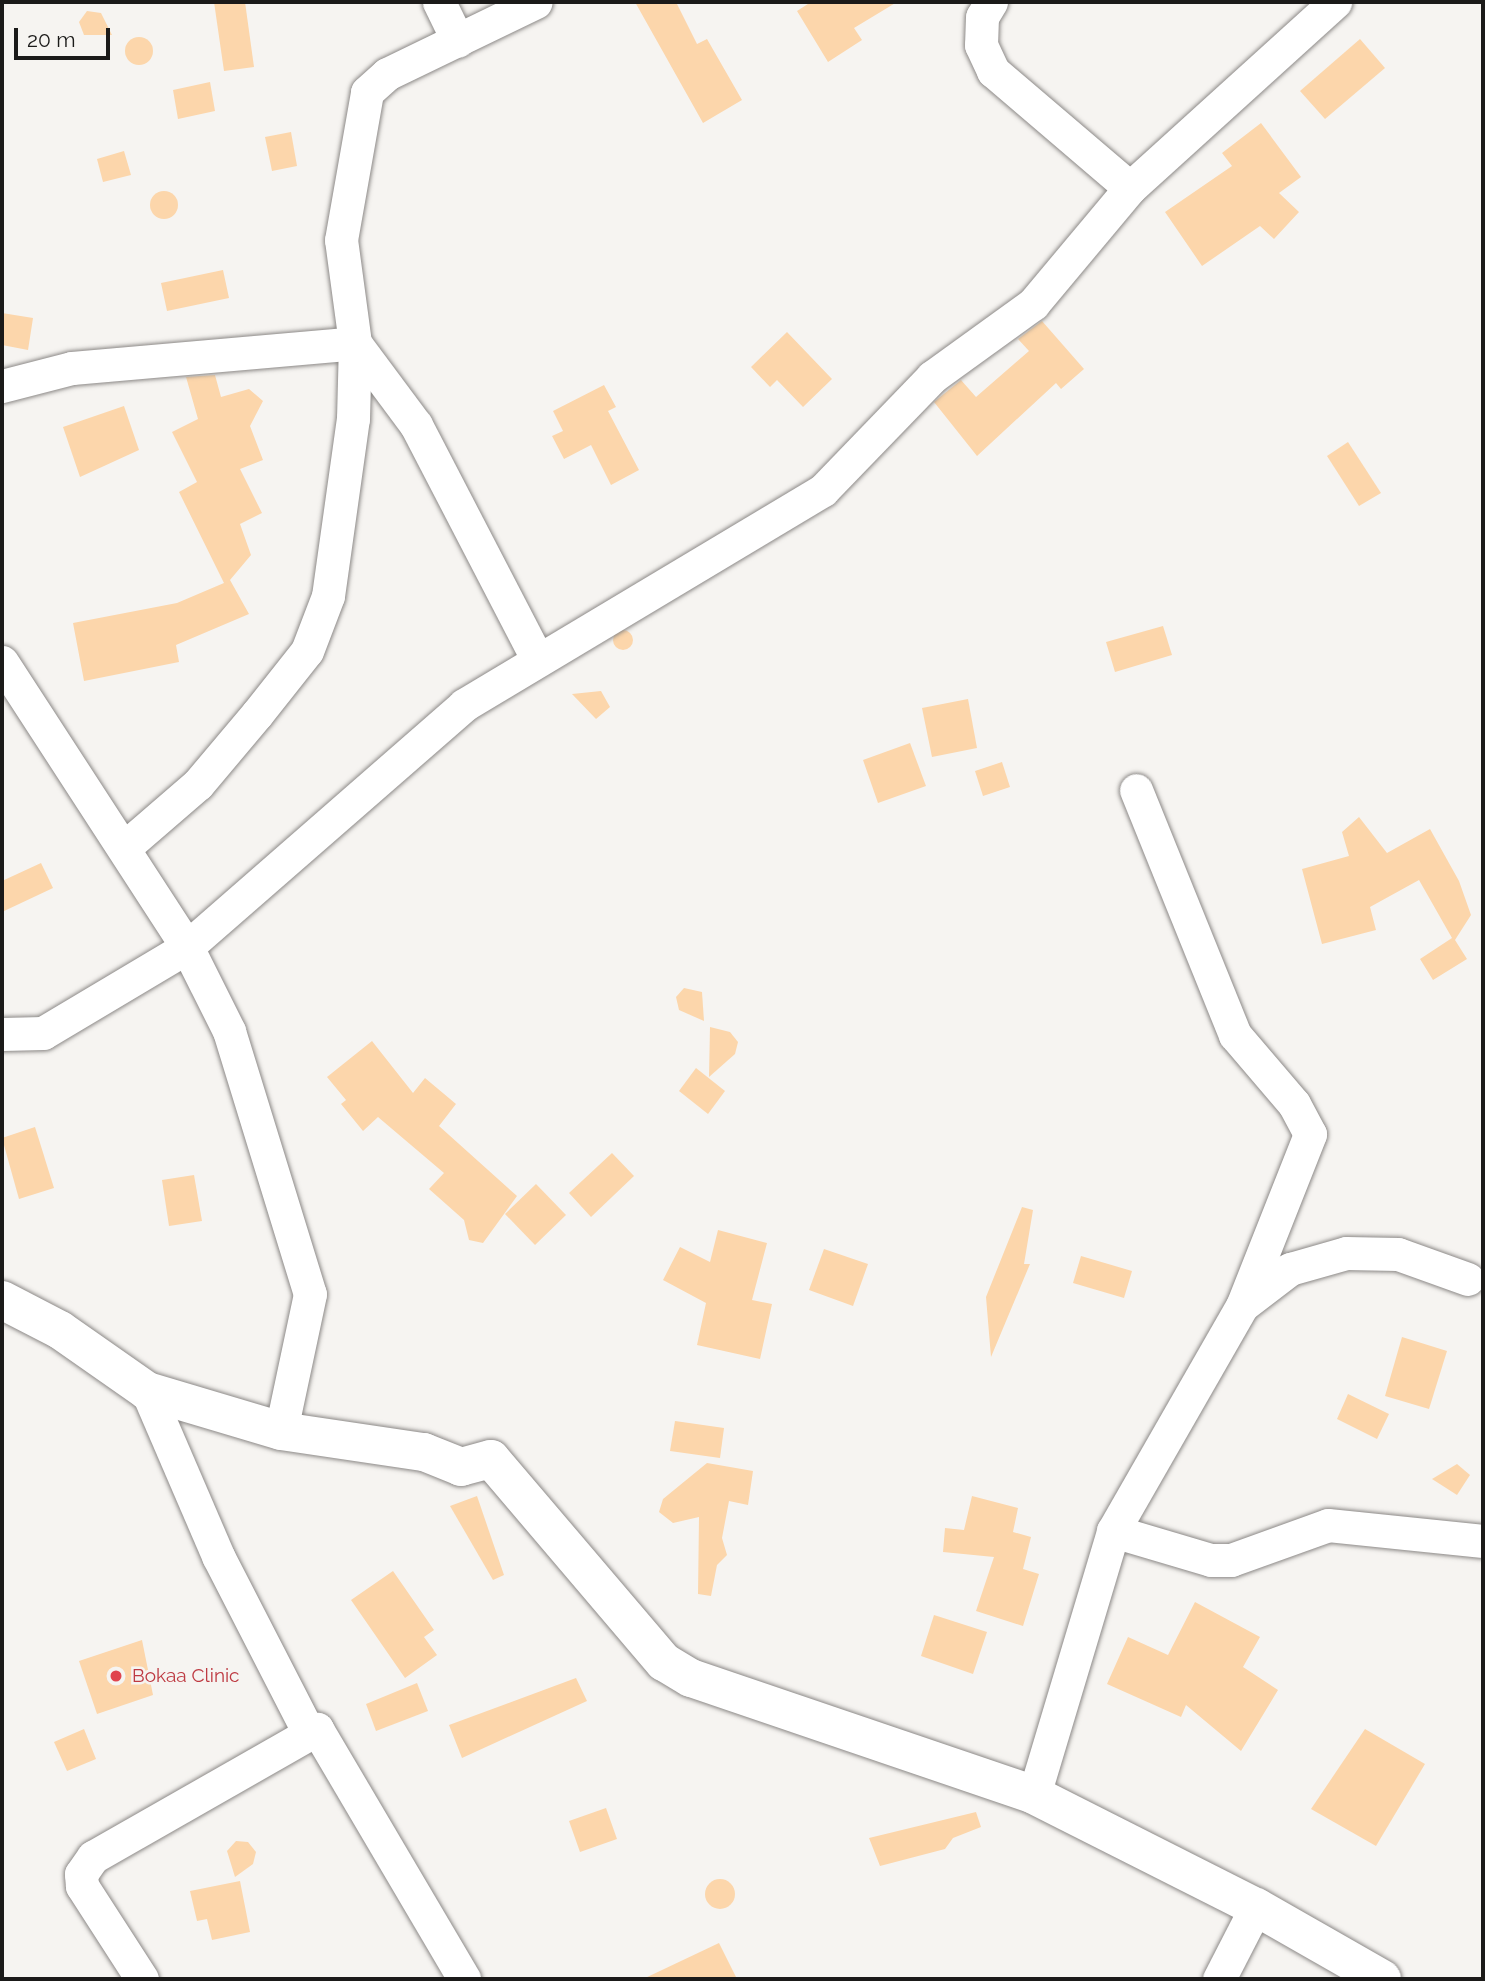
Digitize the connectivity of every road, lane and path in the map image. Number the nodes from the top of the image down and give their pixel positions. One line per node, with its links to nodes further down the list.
1 (439, 2): 5 (street)
2 (536, 2): 5 (street)
3 (991, 2): 6 (street)
4 (1335, 2): 6 (street)
5 (458, 41): 7 (street)
6 (1130, 188): 9 (street)
7 (355, 343): 8 (street); 9 (street); 12 (street)
8 (2, 386)
9 (537, 658): 13 (street)
10 (2, 663): 12 (street)
11 (1136, 790): 17 (street)
12 (125, 847): 13 (street)
13 (187, 947): 14 (street); 19 (street)
14 (2, 1034)
15 (1468, 1279): 17 (street)
16 (2, 1300): 18 (street)
17 (1242, 1306): 20 (street)
18 (148, 1391): 19 (street); 22 (street)
19 (281, 1431): 23 (street)
20 (1113, 1531): 21 (street); 23 (street)
21 (1483, 1541)
22 (317, 1728): 25 (street); 26 (street)
23 (1034, 1795): 24 (street)
24 (1256, 1907): 27 (street); 28 (street)
25 (142, 1979)
26 (464, 1979)
27 (1219, 1979)
28 (1382, 1979)

